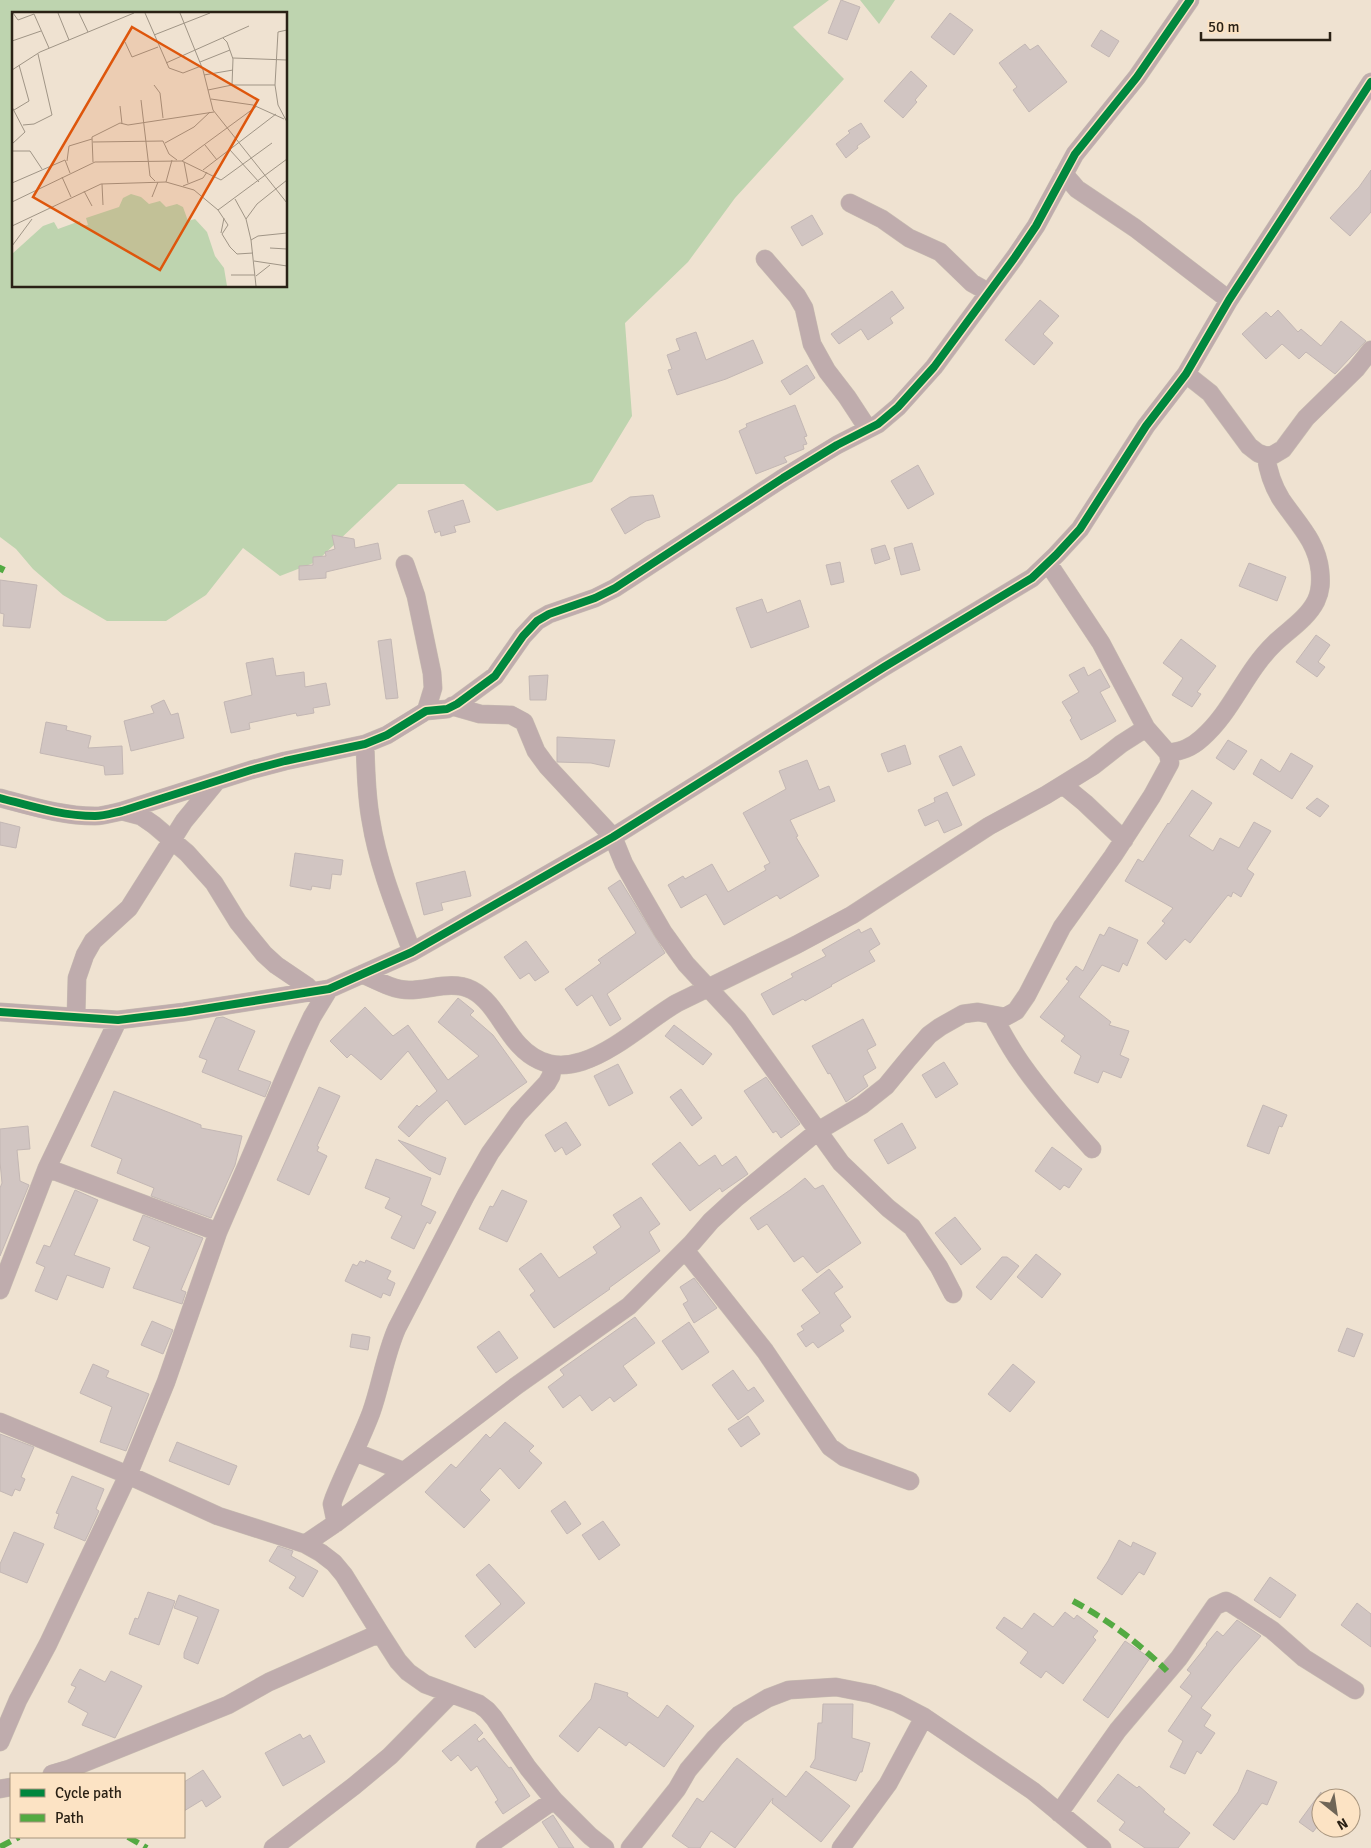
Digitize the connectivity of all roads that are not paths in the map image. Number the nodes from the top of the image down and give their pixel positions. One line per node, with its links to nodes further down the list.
1 (1190, 0): 3 (street)
2 (1371, 82): 7 (street)
3 (1064, 174): 6 (street); 7 (street)
4 (850, 203): 6 (street)
5 (765, 259): 10 (street)
6 (988, 292): 10 (street)
7 (1229, 300): 9 (street)
8 (1371, 350): 11 (street)
9 (1186, 374): 11 (street); 12 (street)
10 (868, 429): 14 (street)
11 (1266, 456): 18 (street)
12 (1048, 563): 16 (street); 23 (street)
13 (405, 564): 15 (street)
14 (452, 706): 15 (street); 23 (street)
15 (426, 711): 17 (street)
16 (1146, 728): 18 (street); 20 (street)
17 (365, 744): 19 (street); 26 (street)
18 (1168, 753): 25 (street)
19 (216, 782): 22 (street); 24 (street)
20 (1063, 785): 25 (street); 28 (street)
21 (0, 798): 22 (street)
22 (122, 811): 24 (street)
23 (613, 837): 26 (street); 28 (street)
24 (172, 839): 30 (street); 32 (street)
25 (1124, 840): 33 (street)
26 (412, 952): 27 (street)
27 (362, 974): 29 (street); 35 (street)
28 (707, 988): 35 (street); 36 (street)
29 (329, 989): 30 (street); 39 (street)
30 (312, 992): 34 (street)
31 (0, 1012): 32 (street)
32 (76, 1016): 34 (street)
33 (993, 1016): 36 (street); 37 (street)
34 (118, 1020): 38 (street)
35 (553, 1065): 44 (street)
36 (818, 1131): 40 (street); 42 (street)
37 (1092, 1149)
38 (47, 1168): 39 (street); 41 (street)
39 (218, 1232): 46 (street)
40 (685, 1250): 45 (street); 47 (street)
41 (0, 1290)
42 (953, 1294)
43 (0, 1422): 46 (street)
44 (355, 1452): 45 (street); 48 (street)
45 (403, 1471): 48 (street)
46 (128, 1475): 49 (street); 54 (street)
47 (910, 1481)
48 (336, 1523): 49 (street)
49 (305, 1544): 50 (street)
50 (380, 1633): 52 (street); 55 (street)
51 (1354, 1690): 57 (street)
52 (452, 1694): 56 (street); 58 (street)
53 (924, 1717): 57 (street); 61 (street); 62 (street)
54 (0, 1742)
55 (55, 1773)
56 (554, 1800): 59 (street); 60 (street)
57 (1059, 1813): 63 (street)
58 (276, 1847)
59 (484, 1848)
60 (605, 1848)
61 (630, 1848)
62 (841, 1848)
63 (1102, 1848)

